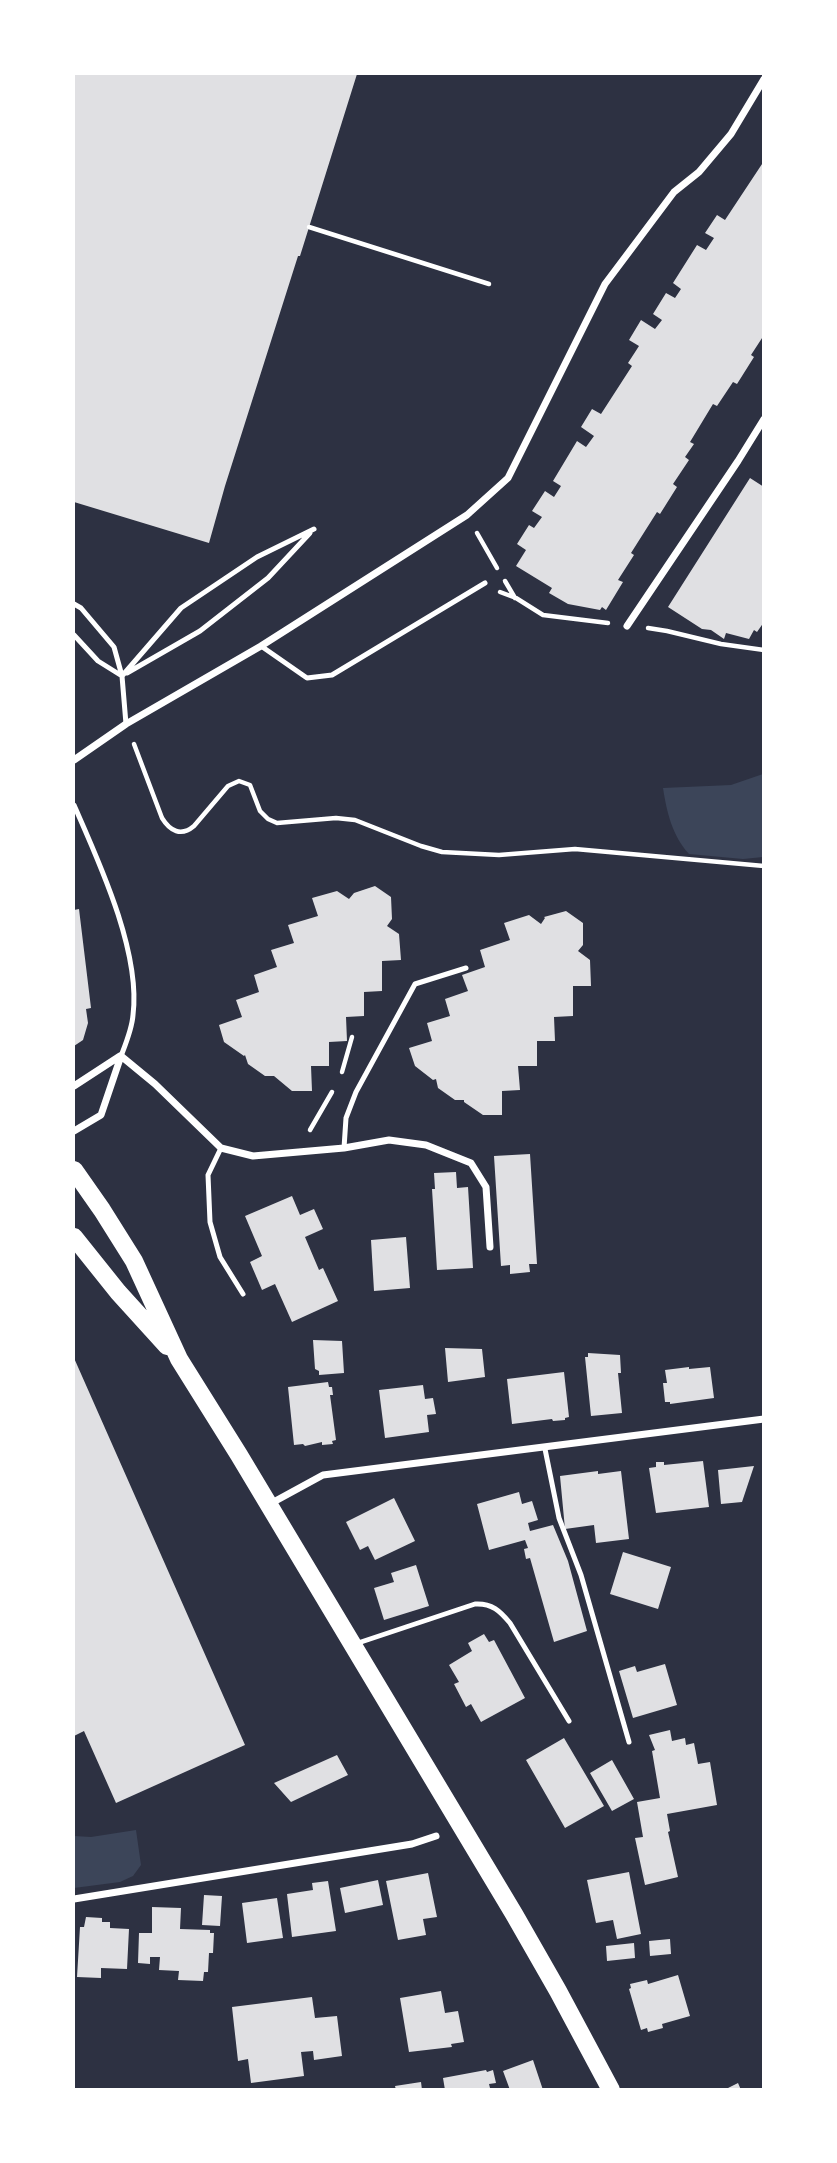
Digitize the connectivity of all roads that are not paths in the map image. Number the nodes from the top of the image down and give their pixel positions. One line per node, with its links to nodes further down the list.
1 (764, 79): 7 (street)
2 (764, 419): 5 (street)
3 (485, 583): 7 (lane)
4 (74, 604): 8 (lane)
5 (627, 626)
6 (74, 635): 8 (lane)
7 (261, 646): 9 (street)
8 (122, 676): 8 (lane); 9 (lane)
9 (125, 724): 10 (street)
10 (74, 760)
11 (74, 805): 13 (lane)
12 (466, 968): 17 (lane)
13 (121, 1056): 14 (street); 15 (street); 16 (street)
14 (74, 1086)
15 (74, 1131)
16 (221, 1148): 17 (street); 21 (lane)
17 (344, 1148): 20 (street)
18 (74, 1170): 22 (main road)
19 (74, 1237): 22 (main road)
20 (490, 1247)
21 (243, 1294)
22 (179, 1359): 25 (main road)
23 (764, 1419): 24 (street)
24 (545, 1448): 25 (street); 28 (lane)
25 (268, 1505): 26 (main road)
26 (352, 1646): 27 (lane); 31 (main road)
27 (569, 1721)
28 (629, 1742)
29 (436, 1836): 30 (street)
30 (74, 1899)
31 (611, 2090)

